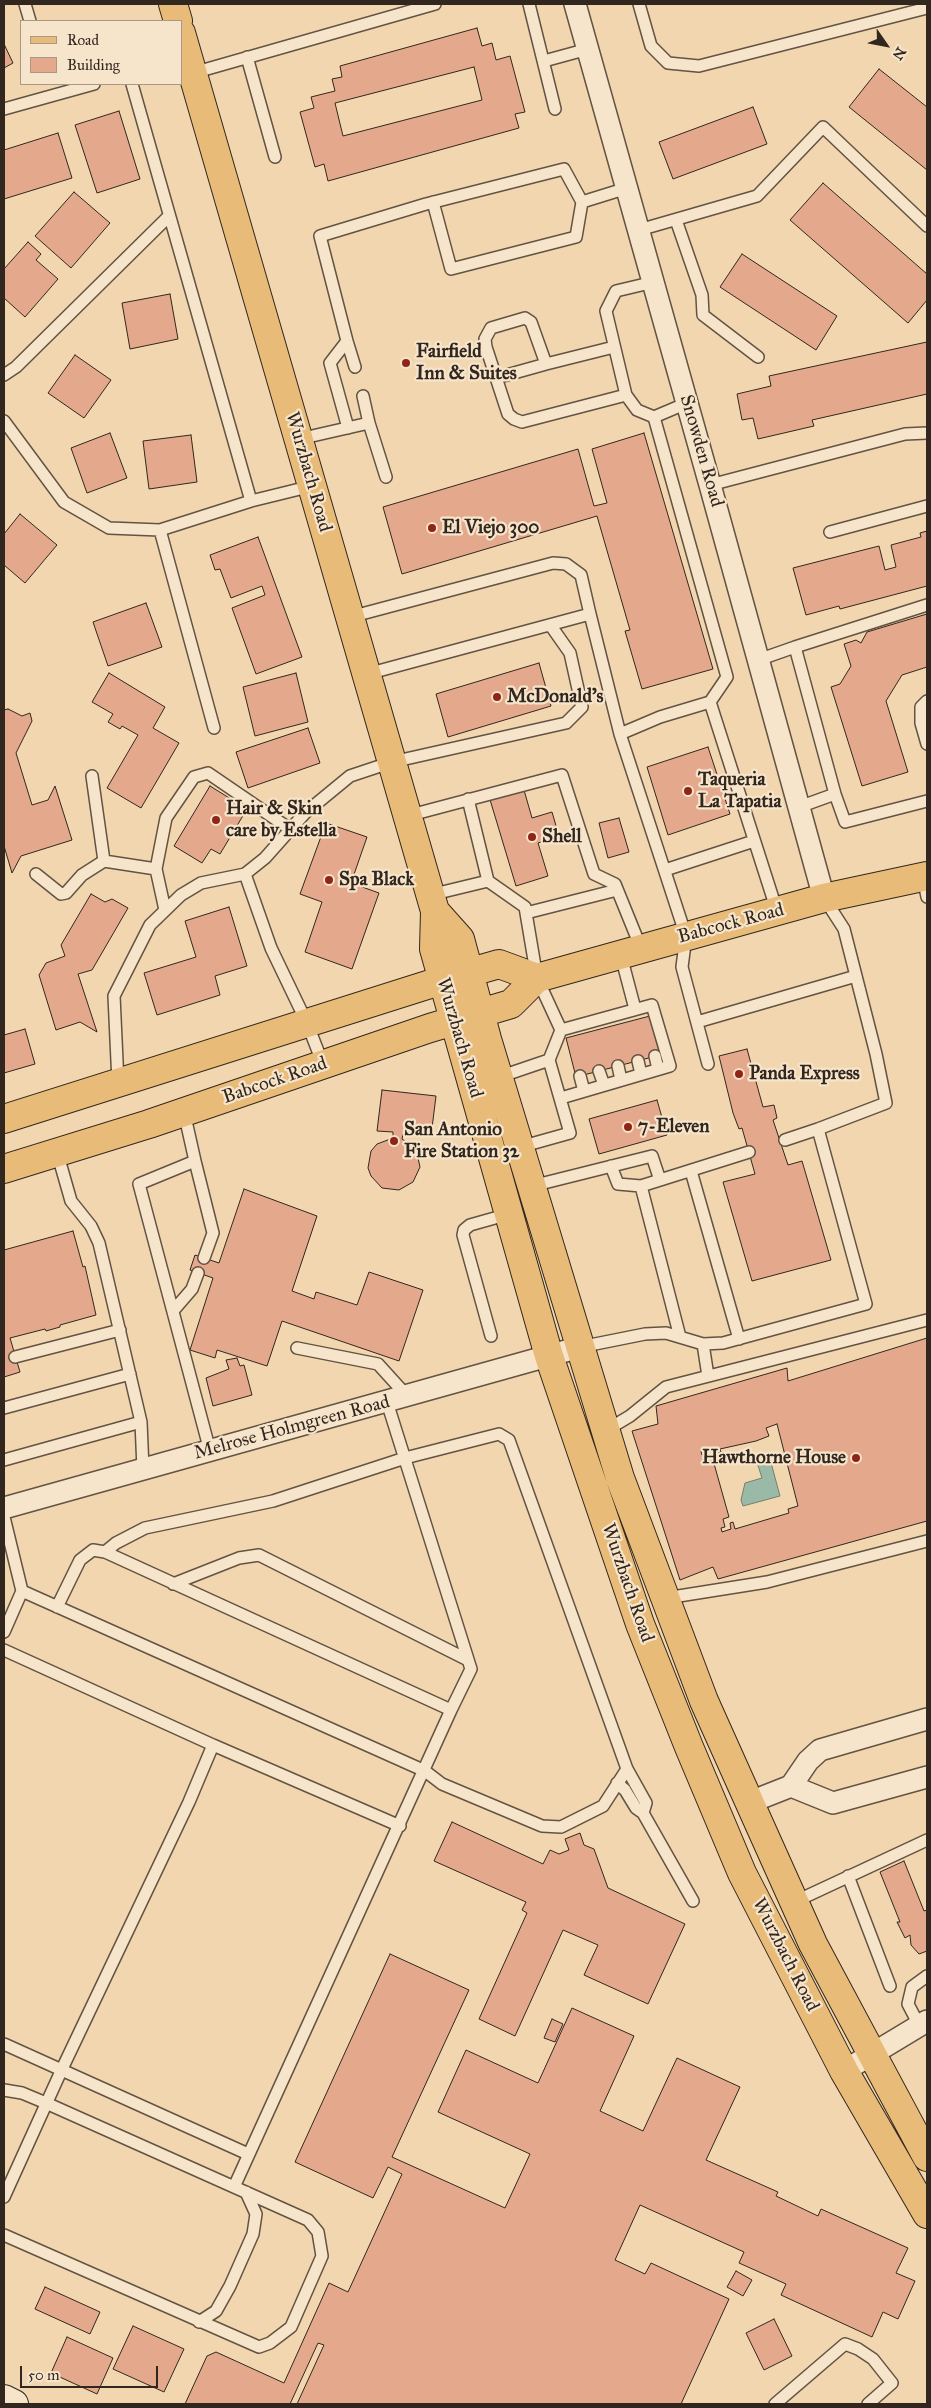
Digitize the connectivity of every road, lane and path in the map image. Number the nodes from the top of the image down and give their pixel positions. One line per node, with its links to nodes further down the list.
1 (26, 4): 8 (lane)
2 (173, 4): 9 (main road)
3 (435, 4): 12 (lane)
4 (529, 4): 13 (lane)
5 (574, 4): 10 (street, Snowden Road)
6 (639, 4): 7 (lane)
7 (927, 8)
8 (30, 20)
9 (178, 20)
10 (588, 50): 13 (lane); 21 (street, Snowden Road)
11 (186, 56): 12 (lane); 44 (main road, Wurzbach Road)
12 (247, 57): 20 (lane)
13 (544, 61): 19 (lane)
14 (48, 85): 17 (lane)
15 (90, 85): 17 (lane)
16 (132, 85): 24 (lane)
17 (52, 96): 18 (lane)
18 (4, 109)
19 (555, 109)
20 (275, 157)
21 (627, 188): 23 (lane); 27 (street, Snowden Road)
22 (433, 202): 23 (lane); 23 (lane); 29 (lane)
23 (582, 202)
24 (169, 216): 34 (lane); 48 (lane)
25 (676, 220): 26 (lane); 27 (lane); 31 (lane)
26 (927, 226)
27 (639, 230): 28 (street, Snowden Road)
28 (654, 282): 30 (lane); 38 (street, Snowden Road)
29 (347, 341): 33 (lane); 42 (lane)
30 (614, 347): 32 (lane); 36 (lane)
31 (758, 358)
32 (546, 364): 35 (lane); 35 (lane)
33 (355, 367)
34 (4, 375)
35 (496, 378): 36 (lane)
36 (626, 395): 39 (lane)
37 (363, 396): 41 (lane)
38 (688, 403): 39 (lane); 46 (street, Snowden Road)
39 (654, 417): 60 (lane)
40 (4, 422): 50 (lane)
41 (368, 424): 42 (lane); 45 (lane)
42 (348, 428): 44 (lane)
43 (927, 433): 46 (lane)
44 (299, 439): 47 (main road, Wurzbach Road)
45 (386, 477)
46 (710, 485): 57 (street, Snowden Road)
47 (312, 486): 48 (lane); 54 (main road, Wurzbach Road)
48 (251, 501): 50 (lane)
49 (927, 506): 51 (lane)
50 (160, 530): 61 (lane)
51 (830, 532)
52 (927, 605): 56 (lane)
53 (590, 614): 54 (lane); 55 (lane); 62 (lane)
54 (350, 617): 58 (main road, Wurzbach Road)
55 (551, 626): 58 (lane); 64 (lane)
56 (795, 647): 57 (lane); 66 (lane)
57 (758, 660): 69 (street, Snowden Road)
58 (366, 674): 64 (main road, Wurzbach Road)
59 (927, 701): 63 (lane)
60 (710, 702): 62 (lane); 72 (lane)
61 (214, 728)
62 (620, 734): 75 (lane)
63 (927, 744)
64 (392, 762): 70 (main road, Wurzbach Road); 71 (lane)
65 (92, 776): 73 (lane)
66 (835, 794): 68 (lane); 69 (lane)
67 (468, 799): 70 (lane); 78 (lane); 80 (lane)
68 (927, 801)
69 (799, 807): 81 (street, Snowden Road)
70 (407, 816): 82 (main road, Wurzbach Road)
71 (290, 829): 74 (lane); 77 (lane)
72 (754, 841): 75 (lane); 84 (lane)
73 (104, 860): 74 (lane); 76 (lane)
74 (156, 869): 83 (lane)
75 (665, 870): 86 (lane)
76 (36, 874)
77 (245, 874): 83 (lane); 96 (lane)
78 (488, 881): 82 (lane); 85 (lane)
79 (926, 883): 81 (main road, Babcock Road)
80 (617, 890): 85 (lane); 87 (lane)
81 (824, 898): 84 (main road, Babcock Road); 89 (lane)
82 (433, 903): 88 (main road, Wurzbach Road); 91 (main road, Wurzbach Road)
83 (165, 910): 110 (lane)
84 (776, 911): 86 (main road, Babcock Road)
85 (526, 913): 90 (lane)
86 (686, 936): 87 (main road, Babcock Road); 95 (lane)
87 (631, 952): 90 (main road, Babcock Road); 92 (lane)
88 (470, 972): 90 (main road); 91 (main road); 93 (main road, Wurzbach Road)
89 (856, 976): 95 (lane); 116 (lane)
90 (537, 978): 93 (main road, Babcock Road); 97 (lane)
91 (443, 980): 94 (main road, Wurzbach Road); 96 (main road)
92 (636, 1013): 97 (lane); 104 (lane)
93 (481, 1014): 94 (main road, Babcock Road); 108 (main road, Wurzbach Road)
94 (455, 1021): 101 (main road, Babcock Road); 128 (main road, Wurzbach Road)
95 (697, 1022): 102 (lane)
96 (307, 1023): 101 (lane); 110 (main road)
97 (566, 1032): 99 (lane)
98 (655, 1056): 104 (lane)
99 (550, 1060): 108 (lane); 113 (lane)
100 (638, 1061): 106 (lane)
101 (323, 1064): 114 (main road, Babcock Road)
102 (708, 1064)
103 (618, 1066): 109 (lane)
104 (658, 1070): 106 (lane)
105 (600, 1071): 111 (lane)
106 (641, 1074): 109 (lane)
107 (580, 1076): 112 (lane)
108 (499, 1077): 118 (main road, Wurzbach Road)
109 (621, 1080): 111 (lane)
110 (118, 1083): 115 (main road)
111 (604, 1085): 112 (lane)
112 (584, 1091): 113 (lane)
113 (561, 1098): 118 (lane)
114 (184, 1112): 119 (main road, Babcock Road); 121 (lane)
115 (4, 1119)
116 (818, 1128): 117 (lane); 136 (lane)
117 (784, 1140)
118 (520, 1147): 126 (main road, Wurzbach Road)
119 (57, 1152): 123 (main road, Babcock Road); 133 (lane)
120 (749, 1152): 124 (lane)
121 (195, 1161): 129 (lane); 131 (lane)
122 (611, 1166): 125 (lane); 126 (lane); 127 (lane)
123 (4, 1169)
124 (691, 1171): 125 (lane); 136 (lane)
125 (660, 1180): 127 (lane)
126 (532, 1186): 138 (main road, Wurzbach Road)
127 (641, 1186): 135 (lane)
128 (509, 1214): 134 (lane); 140 (main road, Wurzbach Road)
129 (204, 1258)
130 (198, 1273): 131 (lane)
131 (173, 1311): 148 (lane)
132 (927, 1320): 143 (lane)
133 (120, 1330): 141 (lane); 142 (lane)
134 (491, 1336)
135 (680, 1337): 137 (lane); 138 (lane)
136 (739, 1339): 137 (lane)
137 (703, 1344): 143 (lane)
138 (580, 1347): 140 (street, Melrose Holmgreen Road); 147 (main road, Wurzbach Road)
139 (297, 1348): 144 (lane)
140 (549, 1356): 144 (street, Melrose Holmgreen Road); 184 (main road, Wurzbach Road)
141 (16, 1357)
142 (130, 1374): 145 (lane); 146 (lane)
143 (708, 1376): 147 (lane)
144 (397, 1399): 148 (street, Melrose Holmgreen Road); 149 (lane)
145 (4, 1408)
146 (141, 1422): 150 (lane); 151 (lane)
147 (606, 1431): 158 (main road, Wurzbach Road)
148 (210, 1451): 151 (street, Melrose Holmgreen Road)
149 (405, 1458): 155 (lane); 162 (lane); 166 (lane)
150 (4, 1460)
151 (143, 1469): 152 (street, Melrose Holmgreen Road)
152 (4, 1508)
153 (4, 1517): 157 (lane)
154 (927, 1541): 158 (lane)
155 (105, 1552): 156 (lane); 159 (lane)
156 (173, 1584): 162 (lane); 163 (lane)
157 (22, 1592): 159 (lane); 160 (lane)
158 (664, 1598): 171 (main road, Wurzbach Road)
159 (57, 1607): 167 (lane)
160 (4, 1632)
161 (4, 1650): 165 (lane)
162 (468, 1660): 163 (lane)
163 (451, 1710): 167 (lane)
164 (927, 1719): 170 (street)
165 (213, 1745): 173 (lane); 183 (lane)
166 (627, 1769): 169 (lane); 172 (lane)
167 (425, 1771): 169 (lane); 173 (lane)
168 (927, 1776): 170 (street)
169 (617, 1783): 172 (lane)
170 (791, 1786): 171 (street)
171 (748, 1803): 177 (main road, Wurzbach Road)
172 (643, 1813): 176 (lane)
173 (400, 1826): 187 (lane)
174 (927, 1840): 175 (lane)
175 (848, 1876): 177 (lane); 179 (lane)
176 (693, 1901)
177 (794, 1902): 182 (main road, Wurzbach Road)
178 (927, 1976): 180 (lane)
179 (890, 1986)
180 (923, 2023): 182 (street)
181 (4, 2044): 183 (lane)
182 (871, 2054): 184 (street); 188 (main road, Wurzbach Road)
183 (62, 2069): 186 (lane); 187 (lane)
184 (844, 2071): 192 (main road, Wurzbach Road)
185 (4, 2090): 186 (lane)
186 (46, 2103): 189 (lane); 191 (lane)
187 (248, 2154): 189 (lane)
188 (927, 2157)
189 (234, 2187): 190 (lane)
190 (246, 2192): 194 (lane); 194 (lane)
191 (4, 2197)
192 (927, 2214)
193 (4, 2236): 194 (lane)
194 (199, 2322)
195 (4, 2399): 196 (street)
196 (14, 2404)
197 (775, 2404): 198 (lane)
198 (868, 2404)

